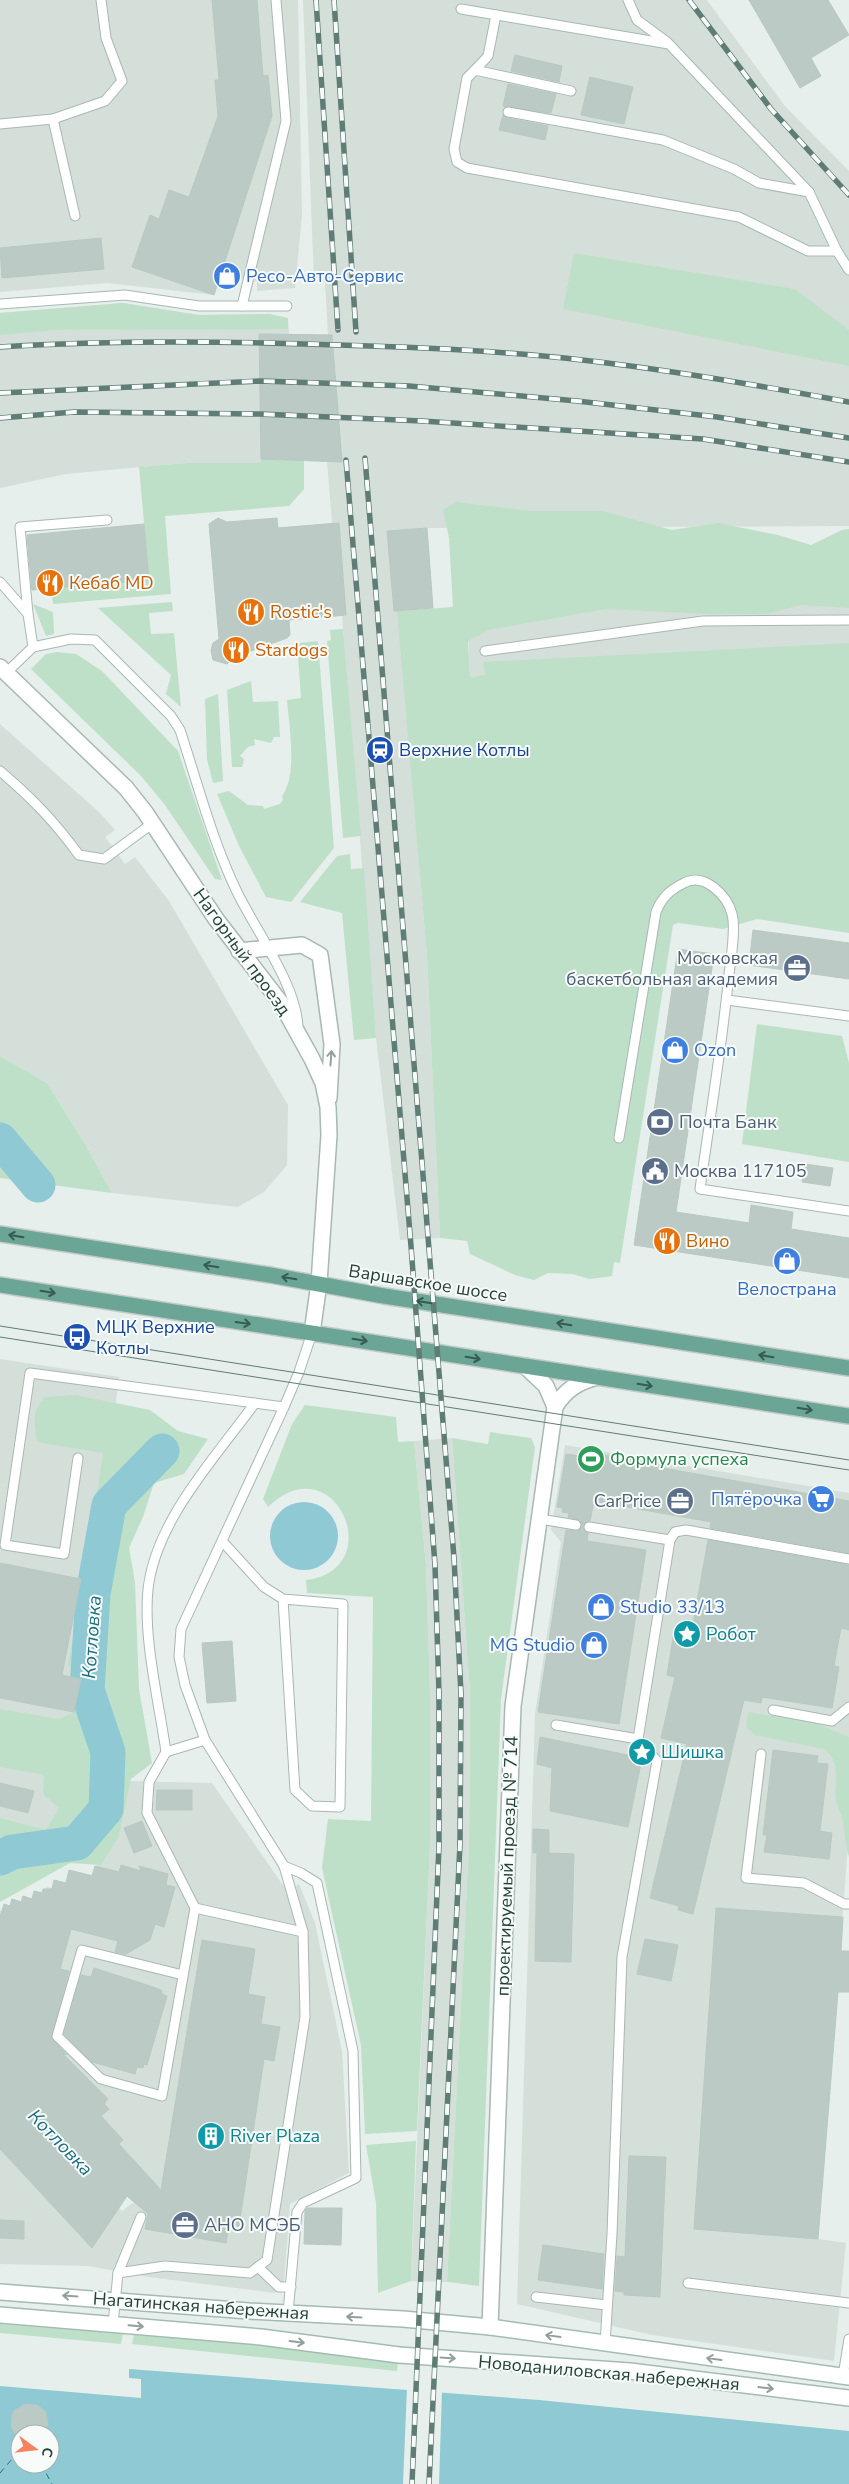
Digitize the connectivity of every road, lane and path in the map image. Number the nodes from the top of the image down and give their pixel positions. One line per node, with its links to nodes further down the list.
1 (101, 0): 10 (lane)
2 (276, 0): 17 (lane)
3 (628, 0): 6 (lane)
4 (460, 9): 5 (lane)
5 (496, 15): 6 (lane); 7 (lane)
6 (670, 44): 12 (lane)
7 (475, 70): 8 (lane); 14 (lane)
8 (571, 92)
9 (508, 112): 12 (lane)
10 (53, 119): 11 (lane); 13 (lane)
11 (0, 124)
12 (809, 192): 14 (lane)
13 (75, 216)
14 (837, 252): 15 (lane)
15 (849, 270)
16 (0, 304): 17 (lane)
17 (242, 306): 18 (lane)
18 (287, 306)
19 (108, 520): 21 (lane)
20 (0, 582): 21 (lane)
21 (28, 614): 23 (lane)
22 (849, 620): 24 (lane)
23 (33, 647): 25 (lane); 28 (lane)
24 (486, 651)
25 (3, 670): 27 (street, Нагорный проезд)
26 (0, 772): 27 (lane)
27 (153, 823): 29 (street, Нагорный проезд)
28 (267, 948): 29 (street); 32 (lane); 33 (street, one-way to 28)
29 (239, 951): 32 (street, Нагорный проезд)
30 (726, 1000): 31 (lane); 34 (lane); 35 (lane)
31 (849, 1016)
32 (298, 1034): 33 (street, Нагорный проезд)
33 (328, 1107): 37 (street, Нагорный проезд)
34 (619, 1138)
35 (849, 1211)
36 (0, 1234): 37 (main road, Варшавское шоссе, one-way to 36)
37 (319, 1283): 39 (street, Нагорный проезд); 41 (main road, Варшавское шоссе, one-way to 37)
38 (0, 1285): 39 (main road, one-way to 39)
39 (312, 1333): 40 (main road, one-way to 40); 44 (lane)
40 (525, 1366): 42 (main road); 45 (street)
41 (849, 1368)
42 (597, 1377): 45 (street); 46 (main road, one-way to 46)
43 (255, 1403): 44 (lane); 53 (lane); 61 (lane)
44 (284, 1407): 52 (lane)
45 (555, 1407): 48 (street, проектируемый проезд № 714)
46 (849, 1416)
47 (78, 1458): 53 (lane)
48 (540, 1519): 49 (lane); 82 (street, проектируемый проезд № 714)
49 (576, 1525)
50 (589, 1527): 51 (lane)
51 (670, 1540): 54 (lane); 59 (lane)
52 (222, 1541): 55 (lane); 60 (lane)
53 (2, 1545)
54 (849, 1559)
55 (283, 1599): 55 (lane)
56 (849, 1707): 57 (lane)
57 (773, 1710)
58 (556, 1724): 59 (lane)
59 (638, 1739): 77 (lane)
60 (205, 1740): 61 (lane); 63 (lane)
61 (166, 1752): 65 (lane)
62 (761, 1754): 64 (lane)
63 (284, 1866): 66 (lane); 72 (lane)
64 (849, 1904)
65 (195, 1908): 66 (lane); 67 (lane)
66 (303, 1932): 69 (lane)
67 (183, 1975): 67 (lane)
68 (141, 2217): 70 (lane)
69 (258, 2267): 70 (lane); 72 (lane)
70 (118, 2273): 75 (lane)
71 (688, 2283): 76 (lane)
72 (291, 2287): 78 (lane)
73 (0, 2292): 75 (street, Нагатинская набережная, one-way to 73)
74 (536, 2297): 77 (lane)
75 (114, 2299): 78 (street, Нагатинская набережная); 81 (lane)
76 (849, 2303)
77 (607, 2305): 84 (lane)
78 (288, 2313): 80 (street, Нагатинская набережная, one-way to 78)
79 (0, 2315): 81 (street, Нагатинская набережная)
80 (403, 2319): 82 (street, Новоданиловская набережная)
81 (113, 2324): 85 (street, Нагатинская набережная, one-way to 85)
82 (490, 2327): 84 (street, Новоданиловская набережная, one-way to 82)
83 (849, 2339): 86 (lane)
84 (605, 2344): 86 (street, Новоданиловская набережная, one-way to 84)
85 (399, 2355): 87 (street, Новоданиловская набережная, one-way to 87)
86 (846, 2376)
87 (849, 2398)

